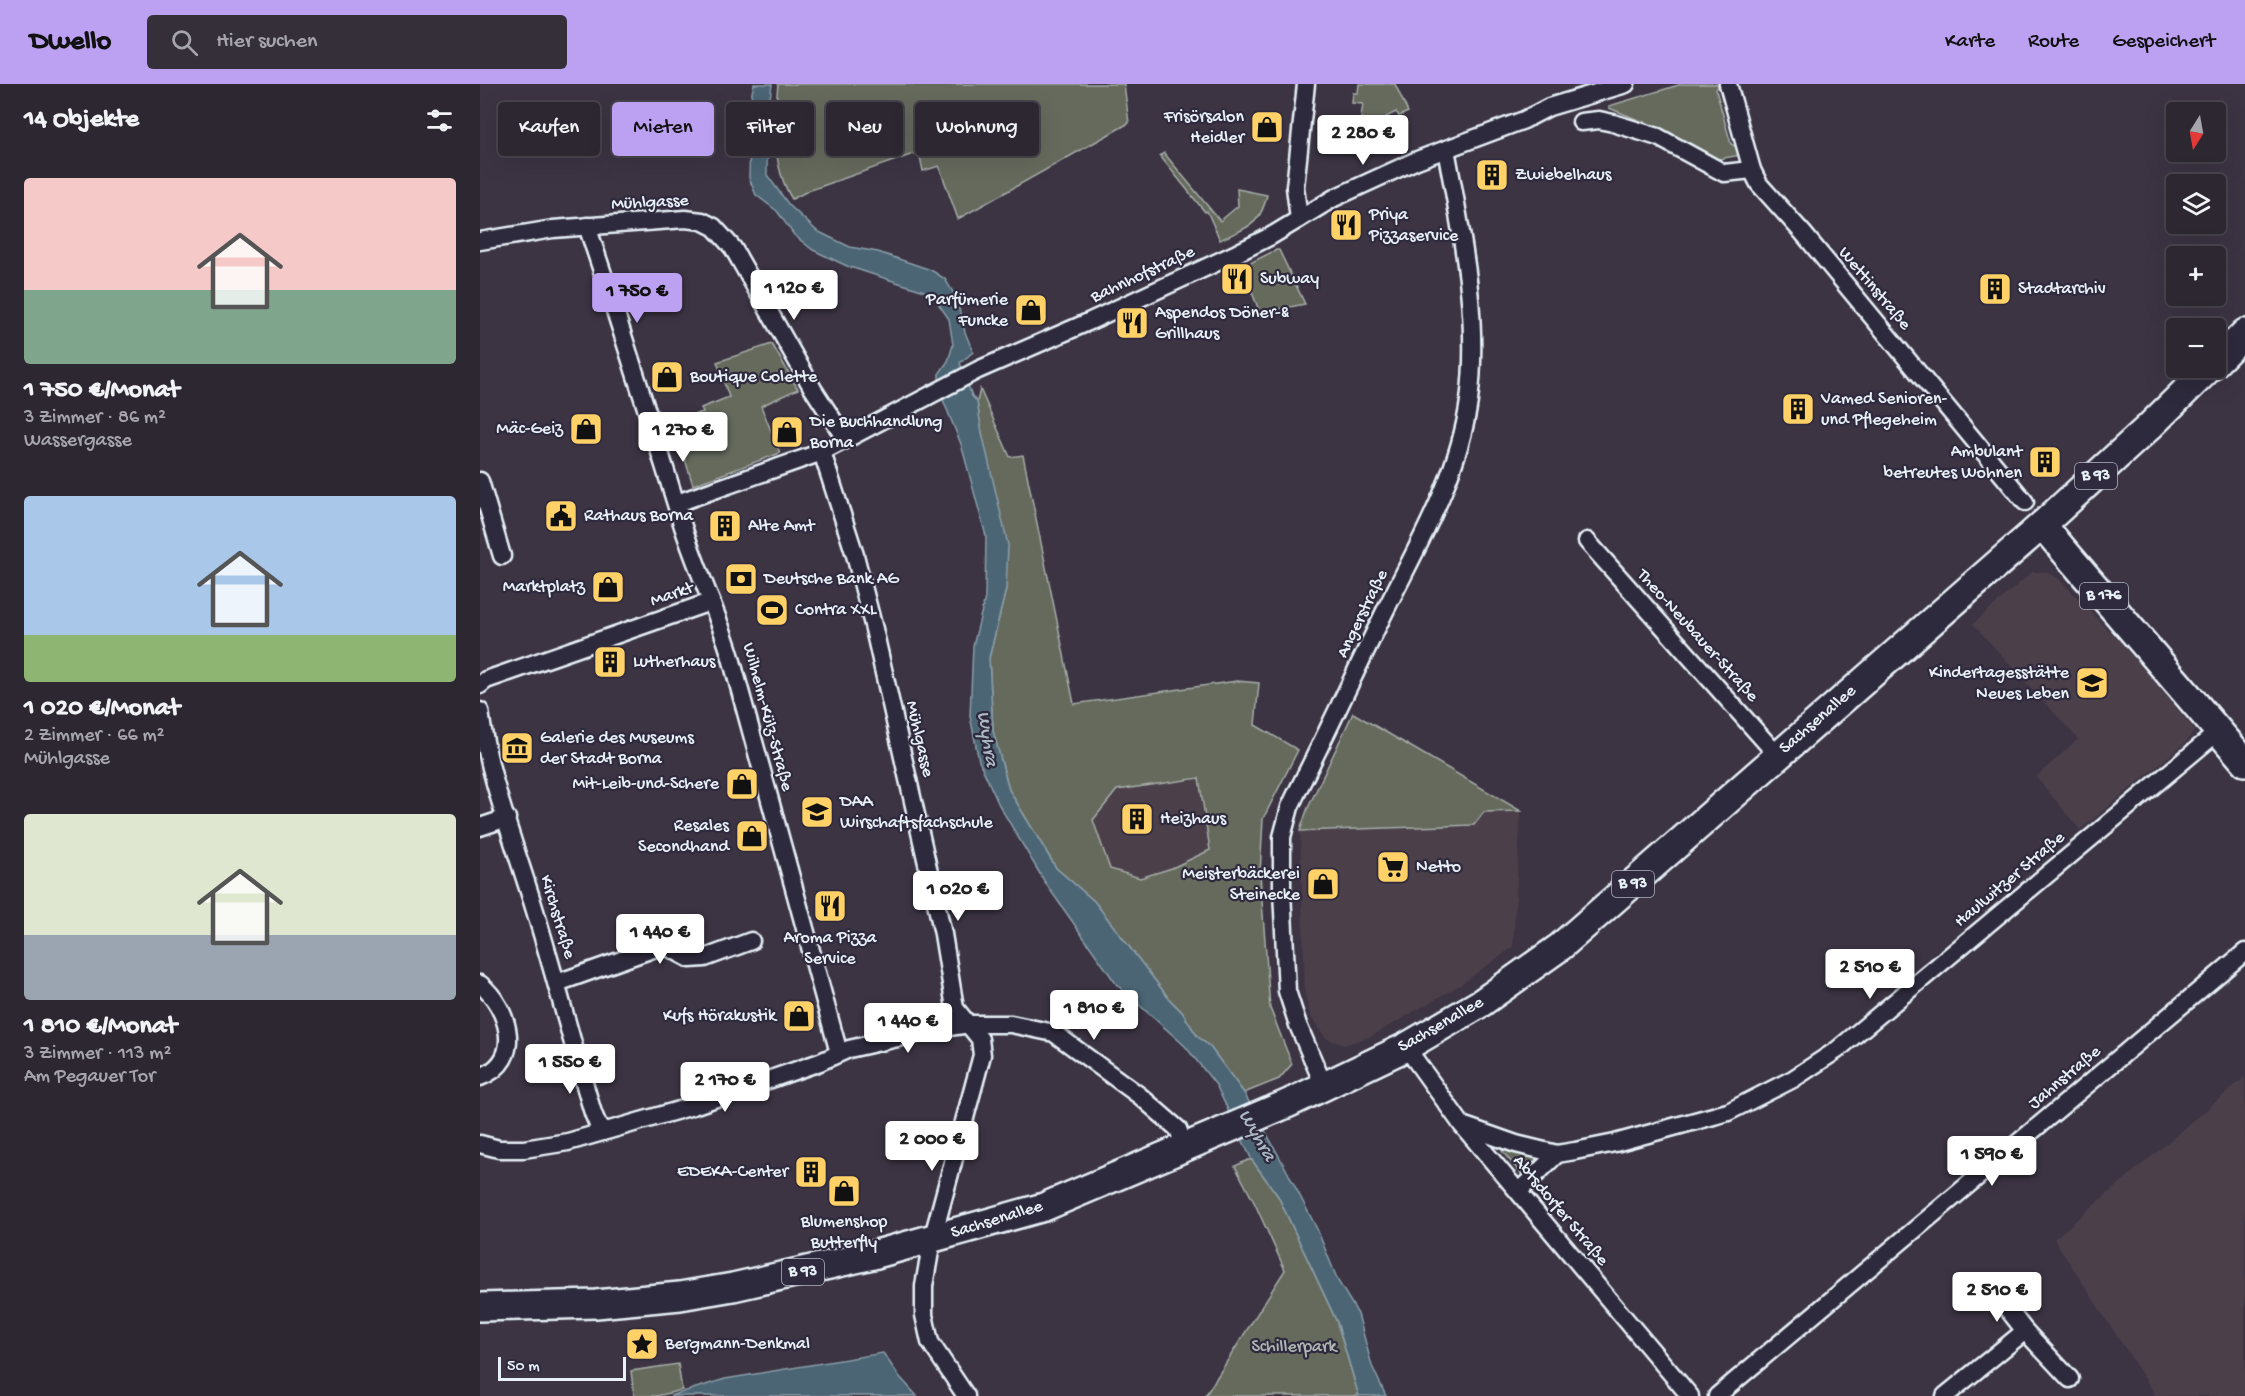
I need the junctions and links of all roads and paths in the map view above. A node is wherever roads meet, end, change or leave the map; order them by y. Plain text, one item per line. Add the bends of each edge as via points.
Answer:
1 (1306, 84) edge
2 (1626, 84) edge
3 (1728, 84) edge
4 (1581, 122) dead end
5 (1446, 149) junction
6 (1752, 170) junction
7 (1299, 219) junction
8 (587, 226) junction
9 (480, 241) edge
10 (2245, 333) edge
11 (2226, 352) edge
12 (2200, 378) edge
13 (846, 440) junction
14 (822, 452) junction
15 (481, 486) edge
16 (2025, 502) dead end
17 (677, 503) junction
18 (2042, 525) junction
19 (1587, 541) dead end
20 (502, 556) dead end
21 (710, 602) junction
22 (480, 685) edge
23 (480, 711) edge
24 (2219, 731) junction
25 (1778, 756) junction
26 (2245, 762) edge
27 (507, 818) junction
28 (480, 828) edge
29 (751, 941) dead end
30 (2245, 952) edge
31 (557, 983) junction
32 (480, 984) edge
33 (970, 1024) junction
34 (1406, 1047) junction
35 (839, 1053) junction
36 (480, 1077) edge
37 (1324, 1086) junction
38 (1462, 1125) junction
39 (605, 1130) junction
40 (480, 1144) edge
41 (1185, 1147) junction
42 (1557, 1154) junction
43 (1519, 1191) junction
44 (932, 1240) junction
45 (1996, 1294) dead end
46 (480, 1307) edge
47 (2025, 1331) junction
48 (2070, 1379) dead end
49 (966, 1396) edge
50 (1690, 1396) edge
51 (1717, 1396) edge
52 (1945, 1396) edge

1 - 7 street via 1295,187
2 - 5 street, Bahnhofstraße via 1549,107
3 - 6 street, Wettinstraße
4 - 6 street via 1599,120 1658,137 1724,173
5 - 7 street, Bahnhofstraße via 1334,198
5 - 37 street, Angerstraße via 1470,291 1471,372 1463,432 1441,497 1290,807 1282,837 1287,991
6 - 16 street, Wettinstraße via 1769,197
7 - 13 street, Bahnhofstraße via 1238,253 978,370
8 - 9 street, Mühlgasse
8 - 13 street, Mühlgasse via 685,219 714,227 733,248 813,390
8 - 17 street, Markt
10 - 11 main road
12 - 18 main road, Sachsenallee / B 93
13 - 14 street, Bahnhofstraße
14 - 17 street, Bahnhofstraße
14 - 33 street, Mühlgasse via 874,629 956,1008
15 - 20 street
17 - 21 street, Markt
18 - 24 main road, B 176
18 - 25 main road, Sachsenallee / B 93
19 - 25 street, Theo-Neubauer-Straße
21 - 22 street, Markt
21 - 35 street, Wilhelm-Külz-Straße via 730,654
23 - 27 street, Kirchstraße
24 - 26 main road, B 176
24 - 42 street, Haulwitzer Straße via 1844,1044 1793,1079 1710,1118
25 - 34 main road, Sachsenallee / B 93 via 1560,947 1481,1003
27 - 28 street
27 - 31 street, Kirchstraße
29 - 31 street via 705,958 690,959 664,945
30 - 51 street, Jahnstraße
31 - 39 street, Kirchstraße via 593,1113
32 - 36 street via 493,995 502,1011 508,1045 497,1069
33 - 35 street
33 - 41 street via 1011,1024 1054,1033 1178,1129
33 - 44 street, Mühlgasse via 980,1039 982,1055
34 - 37 main road, Sachsenallee / B 93
34 - 38 street, Abtsdorfer Straße
35 - 39 street via 693,1106
37 - 41 main road, Sachsenallee / B 93
38 - 42 street, Haulwitzer Straße
38 - 43 street, Abtsdorfer Straße
39 - 40 street via 568,1142 524,1149
41 - 44 main road, Sachsenallee / B 93 via 1044,1207
42 - 43 street
43 - 50 street, Abtsdorfer Straße
44 - 46 main road, Sachsenallee / B 93 via 769,1280 680,1296
44 - 49 street, Mühlgasse via 924,1286 924,1315 930,1342
45 - 47 street
47 - 48 street
47 - 52 street

